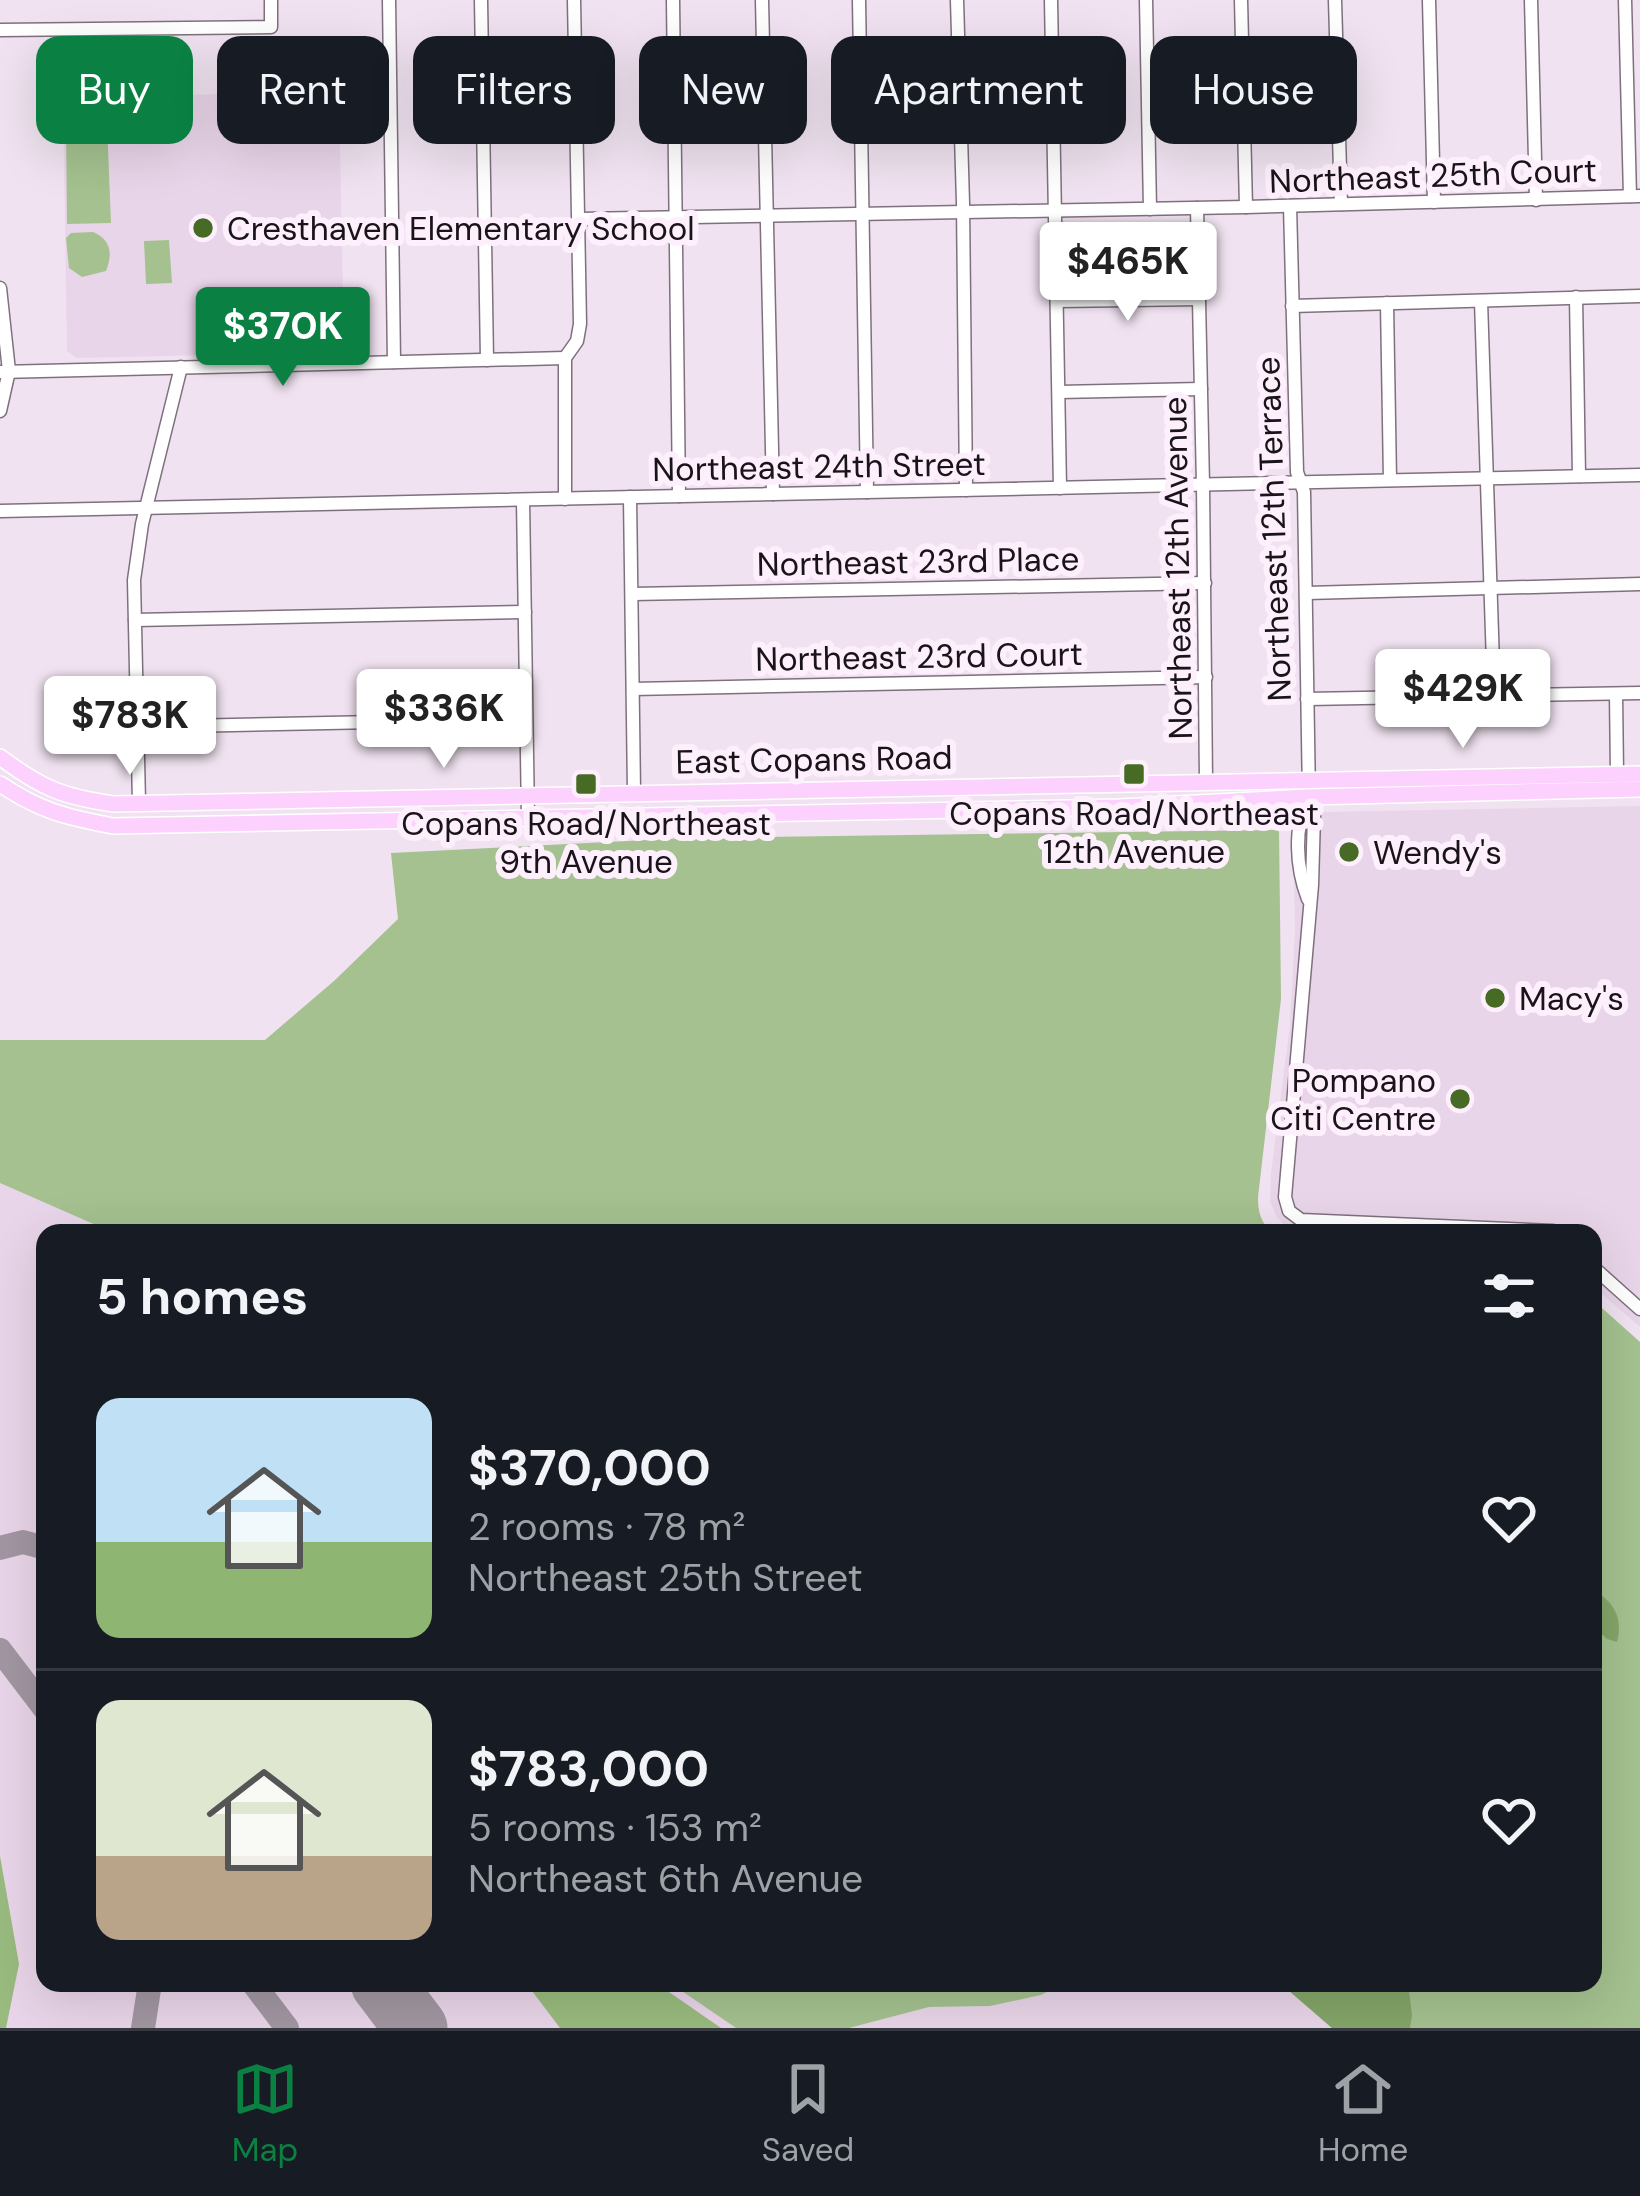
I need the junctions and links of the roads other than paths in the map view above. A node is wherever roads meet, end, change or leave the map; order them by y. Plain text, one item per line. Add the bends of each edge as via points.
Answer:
1 (271, 0) edge
2 (389, 0) edge
3 (481, 0) edge
4 (574, 0) edge
5 (673, 0) edge
6 (762, 0) edge
7 (860, 0) edge
8 (957, 0) edge
9 (1051, 0) edge
10 (1146, 0) edge
11 (1241, 0) edge
12 (1335, 0) edge
13 (1429, 0) edge
14 (1531, 0) edge
15 (1625, 0) edge
16 (0, 30) edge
17 (1635, 196) edge
18 (1536, 200) junction
19 (1434, 202) junction
20 (1341, 204) junction
21 (1290, 206) junction
22 (1246, 207) junction
23 (1196, 208) junction
24 (1150, 209) junction
25 (1055, 211) junction
26 (963, 212) junction
27 (861, 214) junction
28 (767, 216) junction
29 (675, 218) junction
30 (580, 219) junction
31 (0, 288) edge
32 (1640, 296) edge
33 (1576, 297) junction
34 (1199, 299) junction
35 (1057, 301) junction
36 (1480, 301) junction
37 (1387, 303) junction
38 (1292, 306) junction
39 (565, 358) junction
40 (487, 360) junction
41 (394, 362) junction
42 (181, 367) junction
43 (5, 371) edge
44 (1201, 389) junction
45 (1059, 392) junction
46 (0, 411) edge
47 (1640, 475) edge
48 (1579, 476) junction
49 (1486, 478) junction
50 (1390, 480) junction
51 (1302, 482) junction
52 (1203, 484) junction
53 (1060, 488) junction
54 (966, 490) junction
55 (868, 492) junction
56 (773, 494) junction
57 (679, 496) junction
58 (630, 497) junction
59 (565, 499) junction
60 (523, 500) junction
61 (146, 508) junction
62 (0, 512) edge
63 (1205, 583) junction
64 (1640, 584) edge
65 (1491, 588) junction
66 (1307, 593) junction
67 (632, 594) junction
68 (525, 612) junction
69 (134, 620) junction
70 (1206, 677) junction
71 (634, 689) junction
72 (1494, 694) junction
73 (1616, 694) junction
74 (1640, 694) edge
75 (1307, 699) junction
76 (526, 719) junction
77 (137, 728) junction
78 (0, 757) edge
79 (1640, 775) edge
80 (1206, 783) junction
81 (0, 784) edge
82 (1627, 784) edge
83 (1310, 788) junction
84 (634, 792) junction
85 (528, 795) junction
86 (139, 803) junction
87 (529, 818) junction
88 (1393, 1224) edge
89 (1602, 1275) edge
90 (1640, 1309) edge

1 - 16 street via 272,27
2 - 41 street
3 - 40 street
4 - 30 street
5 - 29 street
6 - 28 street
7 - 27 street
8 - 26 street
9 - 25 street
10 - 24 street
11 - 22 street
12 - 20 street
13 - 19 street
14 - 18 street
15 - 17 street
17 - 18 street, Northeast 25th Court
18 - 19 street, Northeast 25th Court
19 - 20 street, Northeast 25th Court
20 - 21 street, Northeast 25th Court
21 - 22 street, Northeast 25th Court
21 - 38 street, Northeast 12th Terrace
22 - 23 street, Northeast 25th Court
23 - 24 street, Northeast 25th Court
23 - 34 street, Northeast 12th Avenue
24 - 25 street, Northeast 25th Court
25 - 26 street, Northeast 25th Court
25 - 35 street
26 - 27 street, Northeast 25th Court
26 - 54 street
27 - 28 street, Northeast 25th Court
27 - 55 street
28 - 29 street, Northeast 25th Court
28 - 56 street
29 - 30 street, Northeast 25th Court
29 - 57 street
30 - 39 street via 580,324
31 - 43 street
32 - 33 street
33 - 36 street
33 - 48 street
34 - 35 street
34 - 44 street, Northeast 12th Avenue
35 - 45 street
36 - 37 street
36 - 49 street
37 - 38 street
37 - 50 street
38 - 51 street, Northeast 12th Terrace
39 - 40 street
39 - 59 street
40 - 41 street
41 - 42 street
42 - 43 street
42 - 61 street
43 - 46 street
44 - 45 street
44 - 52 street, Northeast 12th Avenue
45 - 53 street
47 - 48 street, Northeast 24th Street
48 - 49 street, Northeast 24th Street
49 - 50 street, Northeast 24th Street
49 - 65 street
50 - 51 street, Northeast 24th Street
51 - 52 street, Northeast 24th Street
51 - 66 street, Northeast 12th Terrace
52 - 53 street, Northeast 24th Street
52 - 63 street, Northeast 12th Avenue
53 - 54 street, Northeast 24th Street
54 - 55 street, Northeast 24th Street
55 - 56 street, Northeast 24th Street
56 - 57 street, Northeast 24th Street
57 - 58 street, Northeast 24th Street
58 - 59 street, Northeast 24th Street
58 - 67 street
59 - 60 street, Northeast 24th Street
60 - 61 street, Northeast 24th Street
60 - 68 street
61 - 62 street, Northeast 24th Street
61 - 69 street
63 - 67 street, Northeast 23rd Place
63 - 70 street, Northeast 12th Avenue
64 - 65 street
65 - 66 street
65 - 72 street
66 - 75 street, Northeast 12th Terrace
67 - 71 street
68 - 69 street
68 - 76 street
69 - 77 street
70 - 71 street, Northeast 23rd Court
70 - 80 street, Northeast 12th Avenue
71 - 84 street
72 - 73 street
72 - 75 street
73 - 74 street
73 - 82 street
75 - 83 street, Northeast 12th Terrace
76 - 77 street
76 - 85 street
77 - 86 street
78 - 86 main road, East Copans Road via 74,799
79 - 82 main road, East Copans Road
80 - 83 main road, East Copans Road
80 - 84 main road, East Copans Road
81 - 87 main road, East Copans Road via 38,808 113,826
82 - 83 main road, East Copans Road
82 - 83 main road, East Copans Road
83 - 87 main road, East Copans Road via 1119,808
83 - 88 street, Northeast 12th Terrace via 1299,814 1299,871 1309,900 1285,1197 1301,1220
84 - 85 main road, East Copans Road
85 - 86 main road, East Copans Road
85 - 87 street
89 - 90 street

